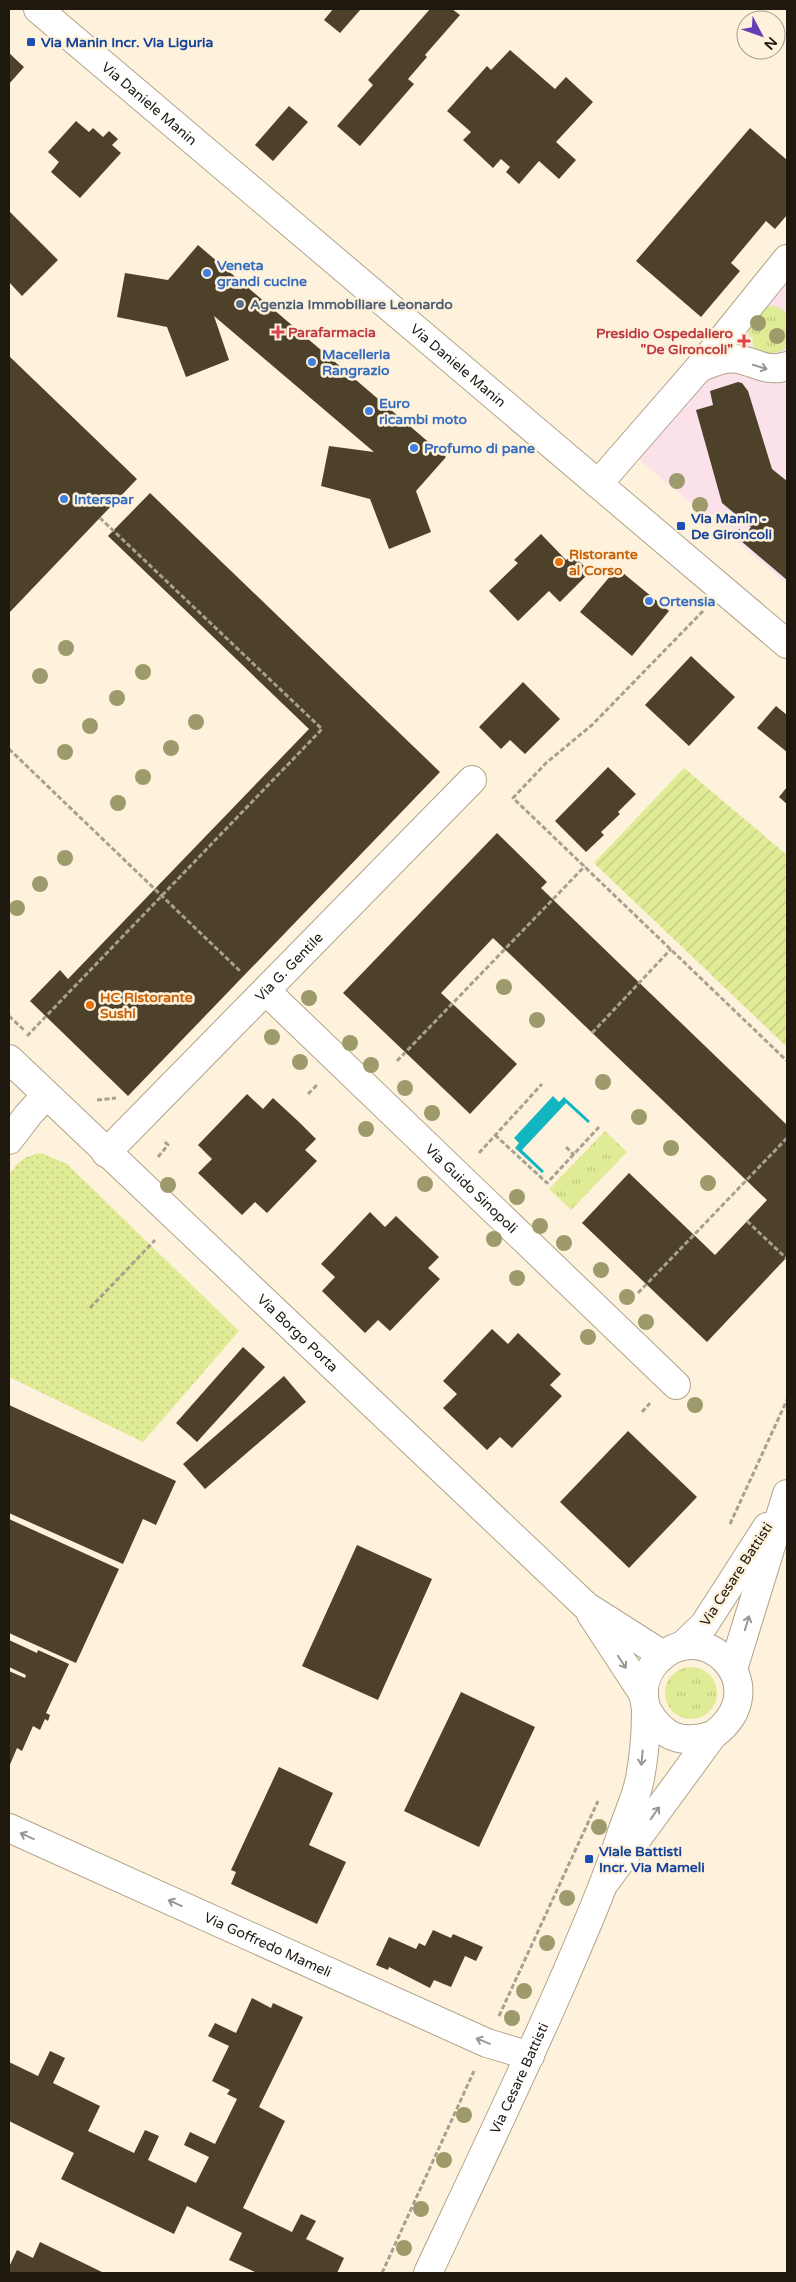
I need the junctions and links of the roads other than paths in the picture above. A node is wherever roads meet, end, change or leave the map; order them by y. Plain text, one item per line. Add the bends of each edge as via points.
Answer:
1 (38, 9) edge
2 (787, 259) edge
3 (759, 292) junction
4 (787, 293) edge
5 (787, 366) edge
6 (699, 368) junction
7 (598, 484) junction
8 (787, 644) edge
9 (472, 780) dead end
10 (256, 984) junction
11 (9, 1059) edge
12 (46, 1095) junction
13 (9, 1140) edge
14 (106, 1153) junction
15 (676, 1385) dead end
16 (786, 1496) edge
17 (586, 1606) junction
18 (672, 1650) junction
19 (733, 1670) junction
20 (645, 1702) junction
21 (713, 1735) junction
22 (9, 1828) edge
23 (606, 1881) junction
24 (530, 2056) junction
25 (428, 2273) edge

1 - 7 street, Via Daniele Manin
2 - 3 street
3 - 4 street
3 - 6 street
6 -> 5 street via 722,360 738,359 766,369
6 - 7 street
7 - 8 street, Via Daniele Manin
9 - 10 street, Via G. Gentile
10 - 14 street, Via G. Gentile
10 - 15 street, Via Guido Sinopoli
11 - 12 street, Via Borgo Porta
12 - 13 street
12 - 14 street, Via Borgo Porta
14 - 17 street, Via Borgo Porta
16 - 18 street, Via Cesare Battisti via 704,1625
19 -> 16 street, Via Cesare Battisti
17 - 18 street, Via Borgo Porta
17 -> 20 street, Via Borgo Porta
18 - 19 street, Via Cesare Battisti via 697,1646 711,1650 724,1658
18 - 20 street, Via Cesare Battisti via 652,1666 645,1680
19 - 21 street, Via Cesare Battisti via 738,1684 734,1714
20 - 21 street via 654,1723 667,1734 682,1740 698,1740
20 -> 23 street, Via Cesare Battisti via 640,1779
23 -> 21 street, Via Cesare Battisti
24 -> 22 street, Via Goffredo Mameli via 487,2043
23 - 24 street, Via Cesare Battisti
24 - 25 street, Via Cesare Battisti

